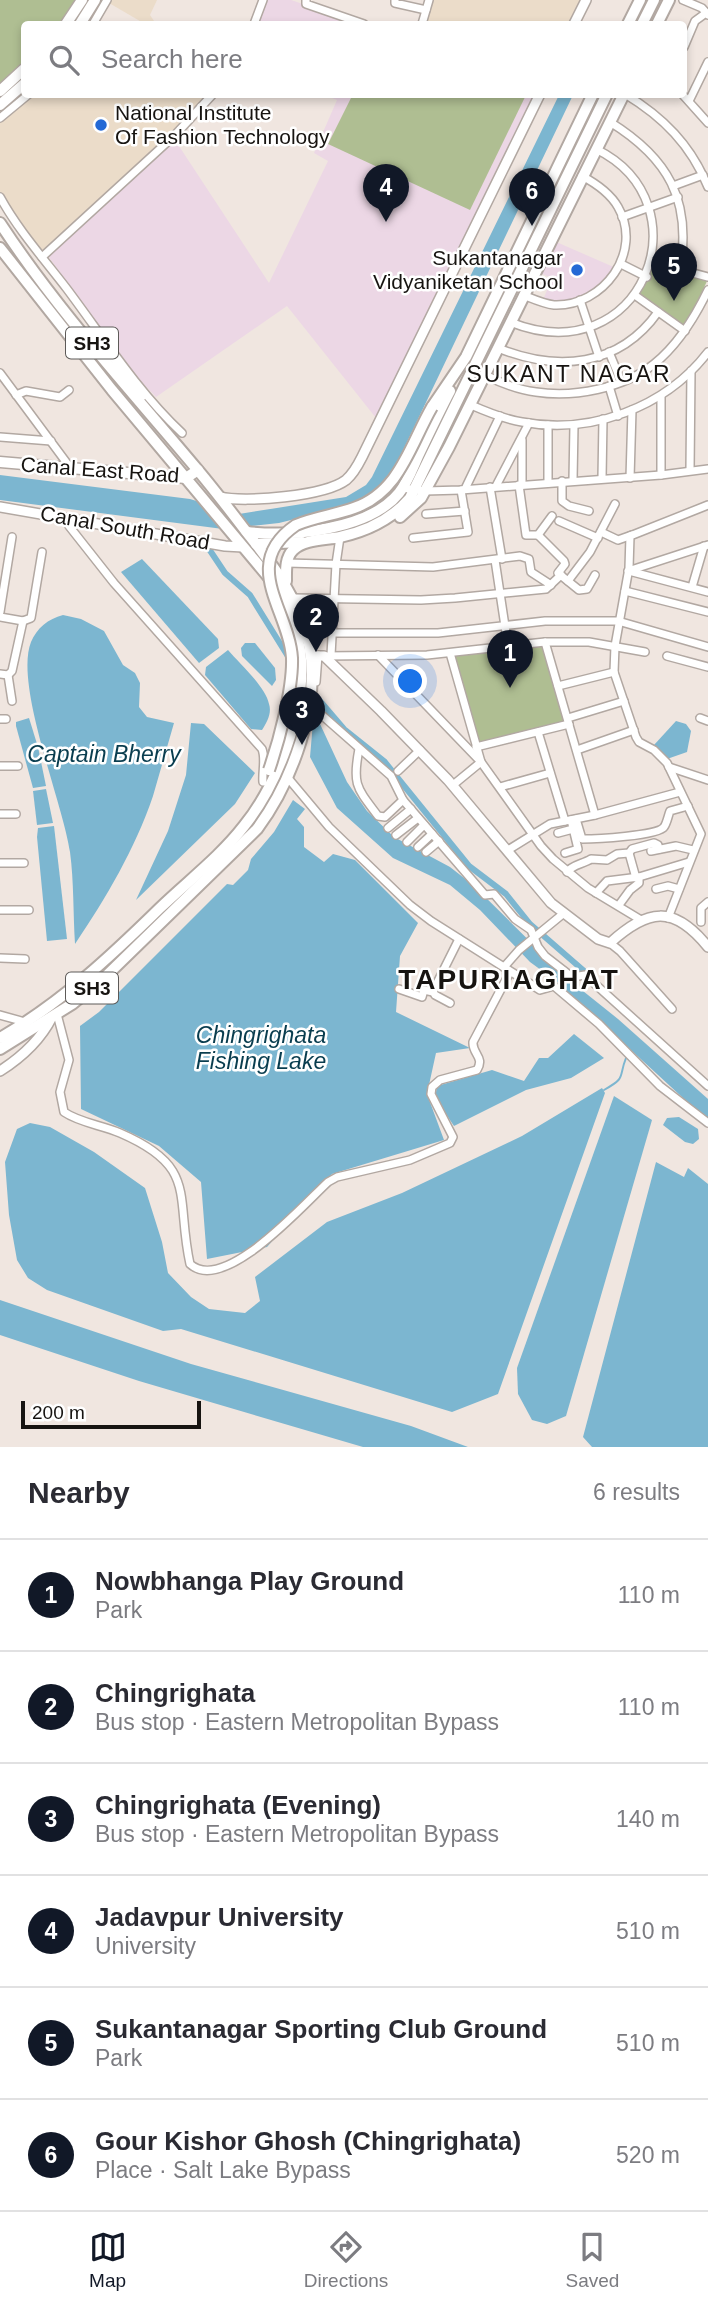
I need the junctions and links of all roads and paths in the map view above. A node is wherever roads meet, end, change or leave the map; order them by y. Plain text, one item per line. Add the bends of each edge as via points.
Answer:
1 (82, 0) edge
2 (95, 0) edge
3 (107, 0) edge
4 (263, 0) edge
5 (306, 0) edge
6 (395, 0) edge
7 (429, 0) edge
8 (586, 0) edge
9 (640, 0) edge
10 (654, 0) edge
11 (669, 0) edge
12 (683, 0) edge
13 (426, 10) junction
14 (707, 14) edge
15 (67, 21) edge
16 (82, 21) edge
17 (95, 21) edge
18 (255, 21) edge
19 (355, 21) edge
20 (423, 21) edge
21 (576, 21) edge
22 (630, 21) edge
23 (644, 21) edge
24 (658, 21) edge
25 (687, 40) edge
26 (708, 62) edge
27 (21, 72) edge
28 (21, 88) edge
29 (0, 91) edge
30 (23, 98) edge
31 (209, 98) edge
32 (538, 98) edge
33 (591, 98) edge
34 (605, 98) edge
35 (622, 98) edge
36 (630, 98) edge
37 (685, 98) edge
38 (688, 101) junction
39 (1, 112) edge
40 (610, 122) junction
41 (708, 123) edge
42 (596, 149) junction
43 (703, 175) junction
44 (582, 176) junction
45 (673, 186) junction
46 (708, 186) edge
47 (0, 197) edge
48 (678, 197) junction
49 (650, 206) junction
50 (557, 212) junction
51 (622, 217) junction
52 (0, 223) edge
53 (0, 248) edge
54 (42, 257) junction
55 (652, 262) junction
56 (621, 264) junction
57 (680, 269) junction
58 (647, 277) junction
59 (708, 277) edge
60 (708, 290) edge
61 (523, 295) junction
62 (636, 296) junction
63 (580, 300) junction
64 (700, 307) junction
65 (708, 310) edge
66 (658, 312) junction
67 (510, 322) junction
68 (590, 329) junction
69 (685, 331) junction
70 (109, 345) junction
71 (498, 348) junction
72 (609, 352) junction
73 (708, 352) edge
74 (466, 357) junction
75 (599, 357) junction
76 (691, 372) junction
77 (0, 373) edge
78 (485, 375) junction
79 (468, 381) junction
80 (621, 381) junction
81 (480, 386) junction
82 (609, 386) junction
83 (69, 390) dead end
84 (16, 395) junction
85 (661, 396) junction
86 (471, 405) junction
87 (145, 407) junction
88 (632, 410) junction
89 (500, 416) junction
90 (618, 416) junction
91 (603, 419) junction
92 (529, 423) junction
93 (548, 425) junction
94 (574, 425) junction
95 (182, 433) dead end
96 (0, 437) edge
97 (522, 437) junction
98 (51, 441) junction
99 (0, 462) edge
100 (708, 469) edge
101 (72, 470) junction
102 (198, 470) junction
103 (690, 470) junction
104 (661, 475) junction
105 (186, 478) junction
106 (602, 478) junction
107 (630, 478) junction
108 (573, 480) junction
109 (562, 481) junction
110 (548, 483) junction
111 (520, 485) junction
112 (493, 487) junction
113 (402, 488) junction
114 (463, 489) junction
115 (420, 491) junction
116 (223, 500) junction
117 (615, 504) dead end
118 (708, 505) edge
119 (0, 506) edge
120 (465, 511) junction
121 (589, 511) dead end
122 (426, 514) dead end
123 (67, 517) junction
124 (245, 529) junction
125 (632, 534) junction
126 (538, 535) junction
127 (599, 535) junction
128 (12, 537) dead end
129 (340, 537) junction
130 (237, 538) junction
131 (413, 538) dead end
132 (319, 540) junction
133 (258, 544) junction
134 (706, 545) edge
135 (42, 552) dead end
136 (498, 559) junction
137 (287, 563) junction
138 (335, 564) junction
139 (628, 571) junction
140 (595, 575) dead end
141 (564, 578) junction
142 (286, 584) junction
143 (551, 585) junction
144 (692, 587) junction
145 (625, 591) junction
146 (500, 592) junction
147 (708, 593) edge
148 (295, 598) junction
149 (333, 598) junction
150 (708, 612) edge
151 (0, 615) edge
152 (23, 621) junction
153 (618, 621) junction
154 (505, 626) junction
155 (331, 633) junction
156 (545, 642) junction
157 (508, 646) junction
158 (615, 646) junction
159 (708, 647) edge
160 (645, 652) dead end
161 (450, 653) junction
162 (378, 655) junction
163 (321, 656) junction
164 (667, 656) dead end
165 (708, 667) edge
166 (614, 672) junction
167 (4, 675) edge
168 (314, 675) junction
169 (558, 686) junction
170 (12, 701) dead end
171 (624, 701) junction
172 (569, 721) junction
173 (634, 730) junction
174 (538, 732) junction
175 (476, 747) junction
176 (359, 749) junction
177 (419, 750) junction
178 (577, 750) junction
179 (481, 762) junction
180 (0, 766) edge
181 (18, 766) dead end
182 (669, 767) junction
183 (273, 771) junction
184 (398, 771) dead end
185 (550, 773) junction
186 (289, 776) junction
187 (708, 780) edge
188 (263, 782) junction
189 (453, 785) junction
190 (500, 787) junction
191 (680, 792) junction
192 (403, 800) junction
193 (688, 806) junction
194 (411, 809) junction
195 (0, 814) edge
196 (16, 814) dead end
197 (595, 815) junction
198 (418, 818) junction
199 (571, 820) junction
200 (425, 825) junction
201 (708, 827) edge
202 (388, 828) dead end
203 (573, 830) junction
204 (533, 833) junction
205 (558, 833) dead end
206 (432, 834) junction
207 (396, 835) dead end
208 (704, 835) edge
209 (235, 836) junction
210 (439, 841) junction
211 (407, 842) dead end
212 (418, 847) dead end
213 (508, 850) junction
214 (694, 850) junction
215 (426, 852) dead end
216 (565, 853) dead end
217 (629, 853) junction
218 (689, 862) junction
219 (0, 863) edge
220 (24, 863) dead end
221 (567, 872) junction
222 (637, 878) junction
223 (656, 889) dead end
224 (679, 889) junction
225 (596, 893) junction
226 (708, 902) edge
227 (619, 905) junction
228 (0, 909) edge
229 (29, 910) dead end
230 (564, 913) junction
231 (668, 918) junction
232 (641, 920) junction
233 (705, 922) edge
234 (692, 929) junction
235 (536, 937) junction
236 (458, 939) junction
237 (610, 943) junction
238 (708, 947) edge
239 (0, 958) edge
240 (25, 959) dead end
241 (508, 970) junction
242 (399, 989) dead end
243 (433, 992) junction
244 (450, 1003) dead end
245 (672, 1009) dead end
246 (0, 1015) edge
247 (54, 1016) junction
248 (25, 1022) junction
249 (0, 1038) edge
250 (0, 1049) edge
251 (0, 1071) edge
252 (708, 1086) edge
253 (708, 1123) edge

1 - 15 main road
2 - 16 main road
3 - 17 street
4 - 18 street
5 - 19 street via 306,4
6 - 13 street
7 - 13 street
8 - 21 street
9 - 22 main road
10 - 23 main road
11 - 24 main road
12 - 14 street
13 - 20 street
14 - 25 street via 695,21
26 - 38 street
27 - 29 main road
28 - 39 main road
30 - 39 street
31 - 54 street
32 - 116 street via 351,475 334,486 293,495
33 - 74 main road
34 - 50 main road
35 - 40 main road
36 - 43 street via 665,122 683,141
37 - 38 street
38 - 41 street
40 - 42 main road
40 - 45 street via 644,145
42 - 44 main road
42 - 49 street via 622,164
43 - 45 street
43 - 46 street
44 - 50 main road
44 - 51 street via 607,192
45 - 48 street
47 - 54 street
48 - 49 street
48 - 57 street via 683,222
49 - 51 street
49 - 55 street
50 - 61 main road
50 - 79 main road
51 - 56 street via 626,240
52 - 87 main road, SH3
53 - 105 main road, SH3
54 - 70 street
55 - 57 street
55 - 58 street
56 - 58 street
56 - 63 street via 601,289
57 - 59 street
58 - 62 street
60 - 64 street
61 - 63 street via 552,305
61 - 67 main road
62 - 66 street
62 - 68 street
63 - 68 street
64 - 65 street
64 - 69 street
66 - 69 street
66 - 72 street via 642,333
67 - 68 street via 545,331
67 - 71 main road
68 - 75 street
69 - 80 street via 654,365
70 - 87 street
70 - 95 street
71 - 75 street via 544,362
71 - 78 main road
72 - 75 street
72 - 80 street
73 - 76 street
74 - 113 main road
74 - 183 main road, bridge via 432,407 401,469 381,494 354,508 296,525 275,547 270,582 289,644 292,671
76 - 85 street
76 - 103 street
77 - 84 street
78 - 81 main road
78 - 82 street via 537,393
79 - 81 street
79 - 115 main road
80 - 82 street
81 - 86 main road
82 - 90 street
83 - 84 street via 60,397 26,391
84 - 98 street
85 - 88 street
85 - 104 street
86 - 89 street
86 - 115 main road
87 - 102 main road, SH3
88 - 90 street
88 - 107 street
89 - 92 street
89 - 114 street
90 - 91 street
91 - 94 street
91 - 106 street
92 - 93 street
92 - 97 street
93 - 94 street
93 - 110 street
94 - 108 street
96 - 98 street
97 - 111 street
97 - 112 street
98 - 101 street
99 - 101 main road, Canal East Road
100 - 103 street
101 - 105 main road, Canal East Road
102 - 105 main road, Canal East Road
102 - 116 main road, SH3
103 - 104 street
104 - 107 street
105 - 130 main road, SH3
106 - 107 street
106 - 108 street
108 - 109 street
109 - 110 street
109 - 121 street via 562,501
110 - 111 street
111 - 112 street
111 - 126 street via 526,535
112 - 114 street
112 - 136 street
113 - 115 street
113 - 124 main road via 379,510 343,524 285,533
114 - 115 street
114 - 120 street
115 - 129 main road via 377,524
116 - 124 main road, SH3
117 - 127 street
118 - 125 street
119 - 123 street, Canal South Road
120 - 122 street
120 - 131 street via 468,532
123 - 130 street, Canal South Road via 225,546
123 - 188 street via 69,526 114,583 262,750
124 - 130 main road, Canal South Road
124 - 133 main road, SH3
125 - 127 street via 618,540
125 - 139 street
126 - 127 street via 556,518
126 - 141 street via 565,561 558,573
127 - 141 street via 590,552
128 - 151 street
129 - 132 main road
129 - 138 street
130 - 133 main road
130 - 183 main road, SH3 via 271,580 288,612 300,652 299,692 288,741
132 - 133 main road
132 - 137 main road via 296,548
133 - 142 main road, SH3
134 - 139 street
134 - 144 street
135 - 152 street via 33,612
136 - 138 street via 433,567
136 - 143 street via 525,557 531,572
136 - 146 street
137 - 138 street
137 - 142 main road
138 - 149 street
139 - 144 street
139 - 145 street
140 - 141 street via 583,591
141 - 143 street
142 - 148 main road, SH3
143 - 146 street
144 - 147 street
145 - 150 street
145 - 153 street
146 - 149 street via 421,600
146 - 154 street
148 - 149 street
148 - 163 main road, SH3 via 306,632
149 - 155 street
151 - 152 street
152 - 167 street via 12,671
153 - 154 street
153 - 158 street
153 - 159 street
154 - 155 street via 438,633
154 - 157 street
155 - 163 street
156 - 157 street
156 - 158 street
156 - 169 street
157 - 161 street
158 - 160 street
158 - 166 street
161 - 162 street
161 - 175 street
162 - 163 street
162 - 179 street
163 - 168 main road, SH3
163 - 177 street
164 - 165 street
166 - 169 street
166 - 171 street
167 - 170 street
168 - 176 street via 316,710
168 - 186 main road, SH3
169 - 172 street
171 - 172 street
171 - 173 street
172 - 174 street
172 - 178 street
173 - 178 street
173 - 182 street via 639,742
174 - 175 street
174 - 185 street
175 - 179 street
176 - 192 street via 391,776
176 - 192 street via 357,787 378,816 385,817
177 - 184 street
177 - 189 street
178 - 197 street
179 - 189 street
179 - 190 street
180 - 181 street
182 - 187 street
182 - 191 street
183 - 188 main road
183 - 209 main road, SH3 via 256,809
185 - 190 street
185 - 199 street
186 - 236 street via 328,827 398,895
186 - 247 main road, SH3 via 244,844 103,979
188 - 209 main road
189 - 213 street
190 - 204 street
191 - 193 street
191 - 197 street
192 - 194 street
193 - 199 street via 670,811 660,830 637,836 582,839
193 - 208 street
194 - 198 street
194 - 202 street
195 - 196 street
197 - 199 street
198 - 200 street
198 - 207 street
199 - 203 street
199 - 204 street
200 - 206 street
200 - 211 street
201 - 208 street
203 - 205 street
203 - 216 street via 578,849
204 - 213 street
204 - 221 street
206 - 210 street
206 - 212 street
208 - 214 street
209 - 248 main road, SH3 via 97,968
210 - 215 street
210 - 235 street via 485,895 495,895
213 - 230 street
214 - 217 street via 681,846 655,850 658,845 654,843
214 - 218 street
217 - 221 street via 591,859
217 - 222 street
218 - 222 street
218 - 224 street
219 - 220 street
221 - 225 street
222 - 225 street via 607,881
222 - 227 street via 639,883
223 - 224 street
224 - 231 street
225 - 227 street
226 - 233 street via 701,908
227 - 232 street
228 - 229 street
230 - 235 street
230 - 237 street
231 - 232 street
231 - 234 street
232 - 237 street
233 - 234 street
234 - 238 street
235 - 241 street via 519,950
235 - 252 street via 545,956 572,977 585,975
236 - 241 street
236 - 243 street
237 - 245 street
239 - 240 street
241 - 247 street via 474,1038 480,1059 477,1070 440,1080 432,1087 431,1094 453,1137 450,1143 410,1160 337,1177 262,1244 221,1270 208,1272 190,1264 182,1194 166,1162 146,1145 64,1112 60,1092 69,1060
241 - 253 street via 540,990 552,985 562,992 668,1093
242 - 243 street via 422,997 425,990
243 - 244 street
246 - 248 street
247 - 250 main road, SH3
247 - 251 street via 30,1048
248 - 249 main road, SH3

